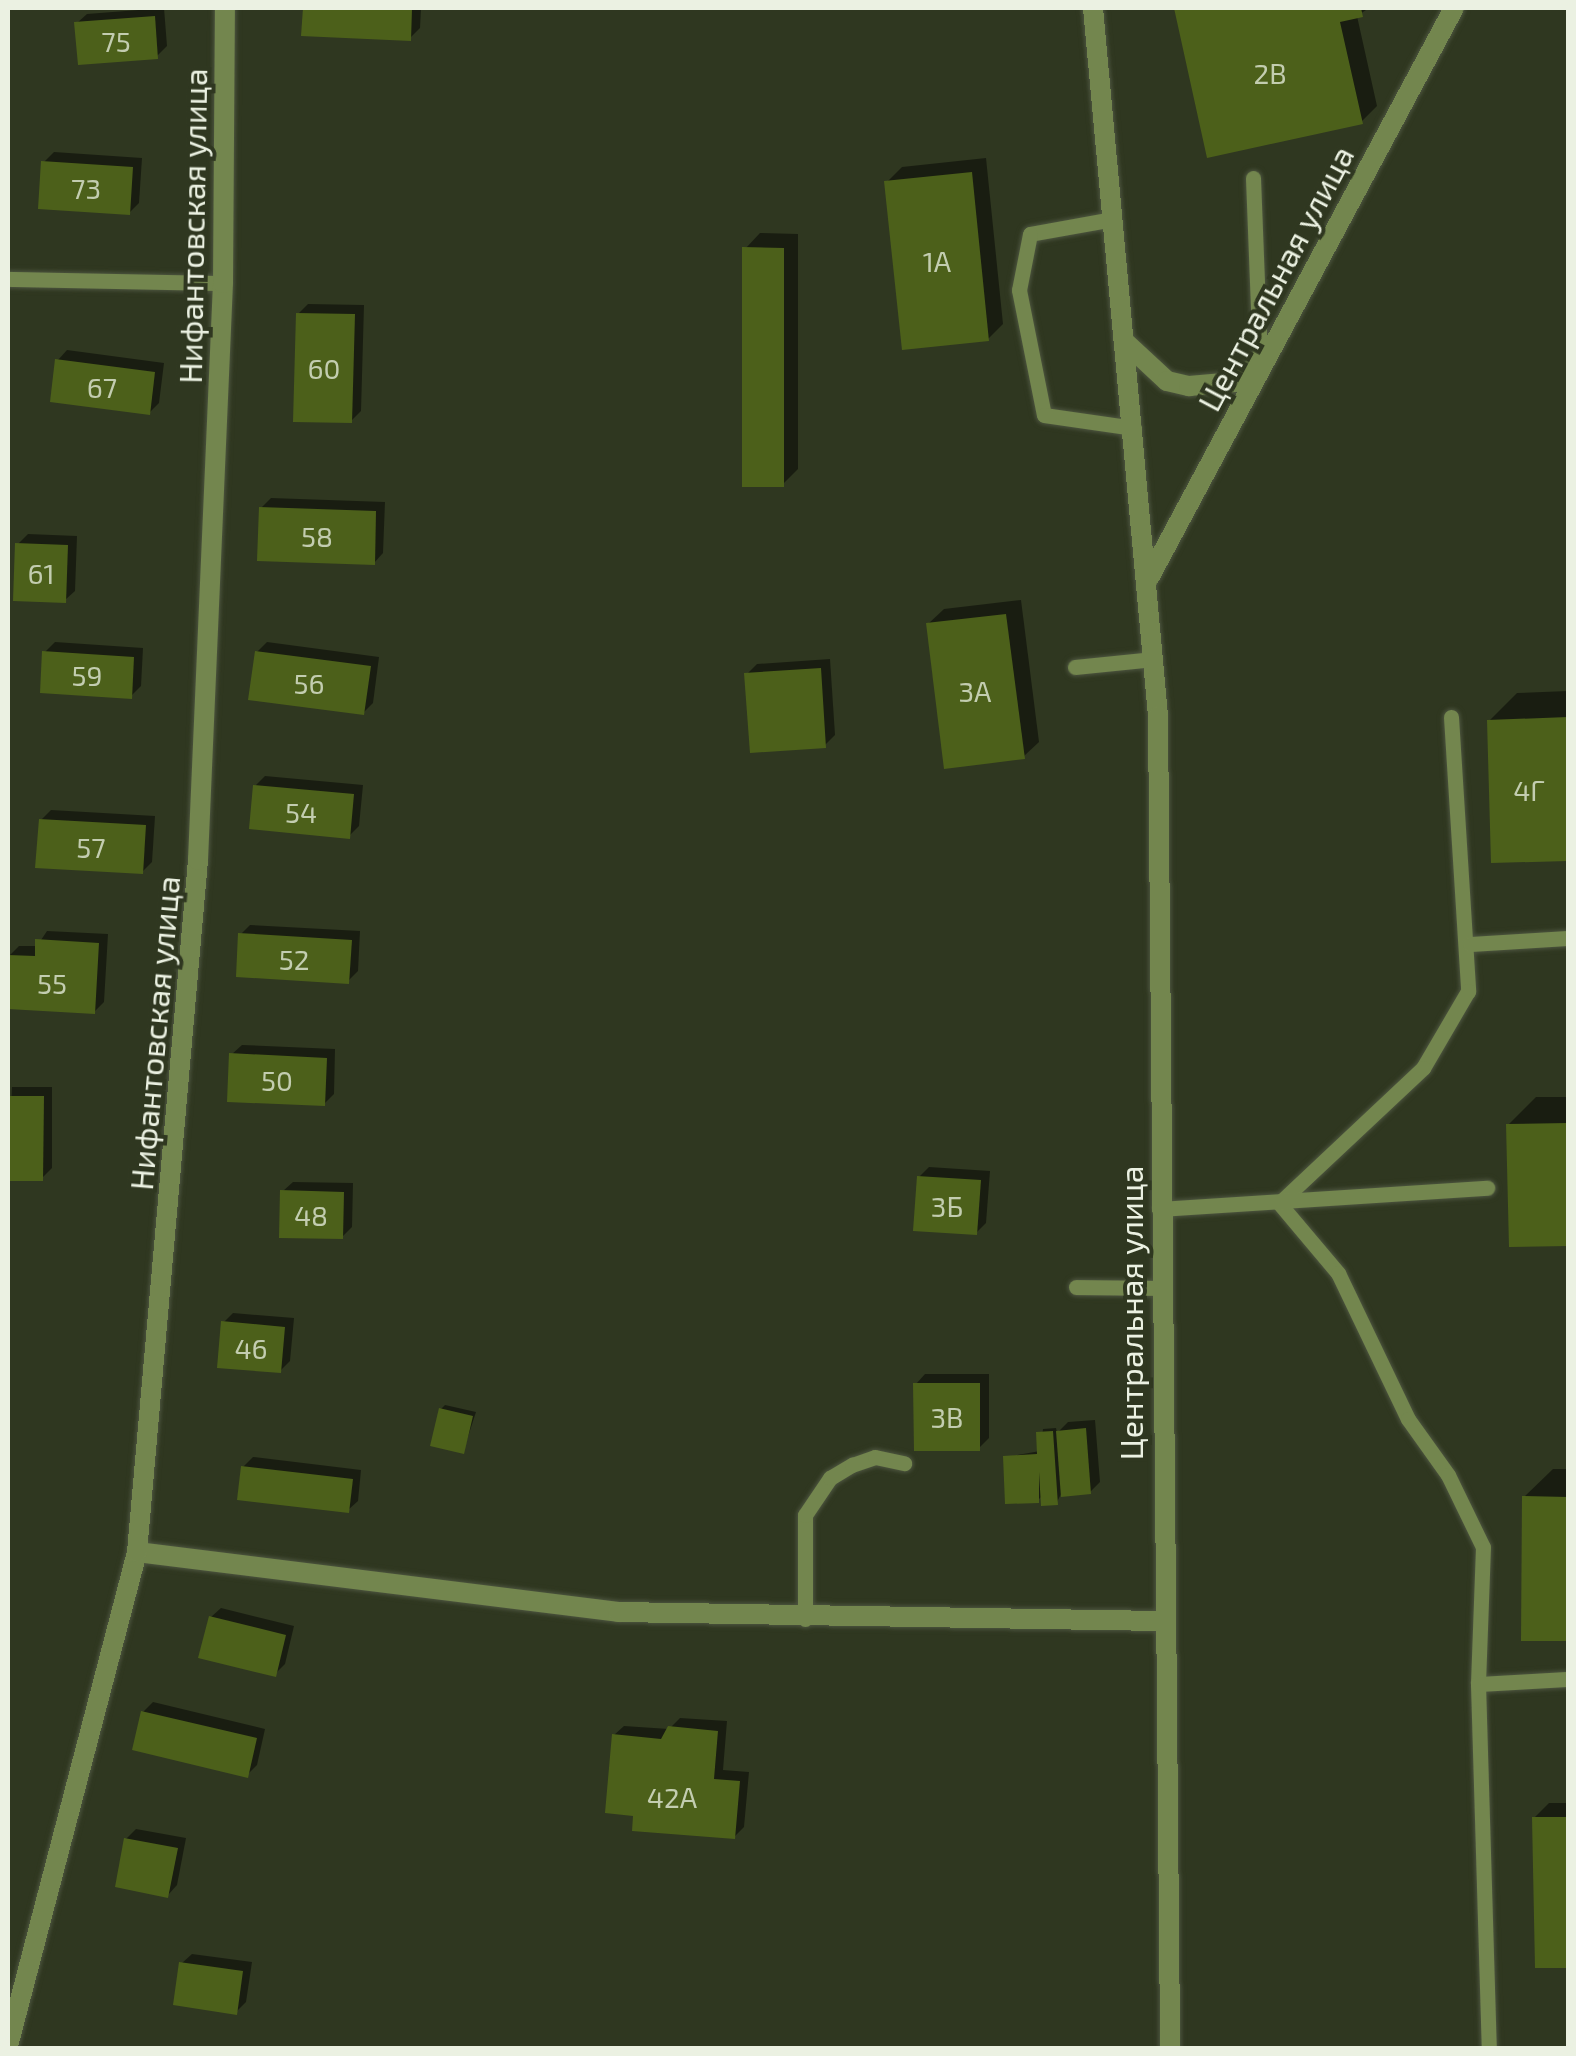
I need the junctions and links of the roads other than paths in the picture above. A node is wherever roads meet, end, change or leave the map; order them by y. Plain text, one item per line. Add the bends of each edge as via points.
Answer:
1 (225, 8) edge
2 (1093, 8) edge
3 (1454, 8) edge
4 (1254, 178) dead end
5 (1114, 219) junction
6 (8, 279) edge
7 (223, 284) junction
8 (1126, 344) junction
9 (1263, 360) junction
10 (1134, 428) junction
11 (1149, 578) junction
12 (1154, 659) junction
13 (1075, 667) dead end
14 (1451, 717) dead end
15 (1568, 938) edge
16 (1470, 944) junction
17 (1487, 1188) dead end
18 (1279, 1203) junction
19 (1159, 1209) junction
20 (1076, 1287) dead end
21 (1160, 1288) junction
22 (904, 1463) dead end
23 (137, 1552) junction
24 (804, 1619) junction
25 (1162, 1621) junction
26 (1568, 1679) edge
27 (1478, 1684) junction
28 (8, 2046) edge
29 (1170, 2048) edge
30 (1488, 2048) edge

1 - 7 street, Нифантовская улица
2 - 5 street, Центральная улица
3 - 9 street, Центральная улица
4 - 9 lane
5 - 8 street, Центральная улица
5 - 10 lane via 1030,234 1019,290 1044,415
6 - 7 lane
7 - 23 street, Нифантовская улица via 198,860
8 - 9 street via 1167,381 1189,386 1234,382
8 - 10 street, Центральная улица
9 - 11 street, Центральная улица
10 - 11 street, Центральная улица
11 - 12 street, Центральная улица
12 - 13 lane
12 - 19 street, Центральная улица
14 - 16 lane
15 - 16 lane
16 - 18 lane via 1468,991 1423,1068
17 - 18 lane
18 - 19 lane
18 - 27 lane via 1338,1273 1408,1418 1448,1475 1482,1546
19 - 21 street, Центральная улица
20 - 21 lane
21 - 25 street, Центральная улица
22 - 24 lane via 875,1456 852,1465 830,1478 805,1515
23 - 24 street via 513,1602
23 - 28 street, Нифантовская улица
24 - 25 street
25 - 29 street, Центральная улица
26 - 27 lane
27 - 30 lane

